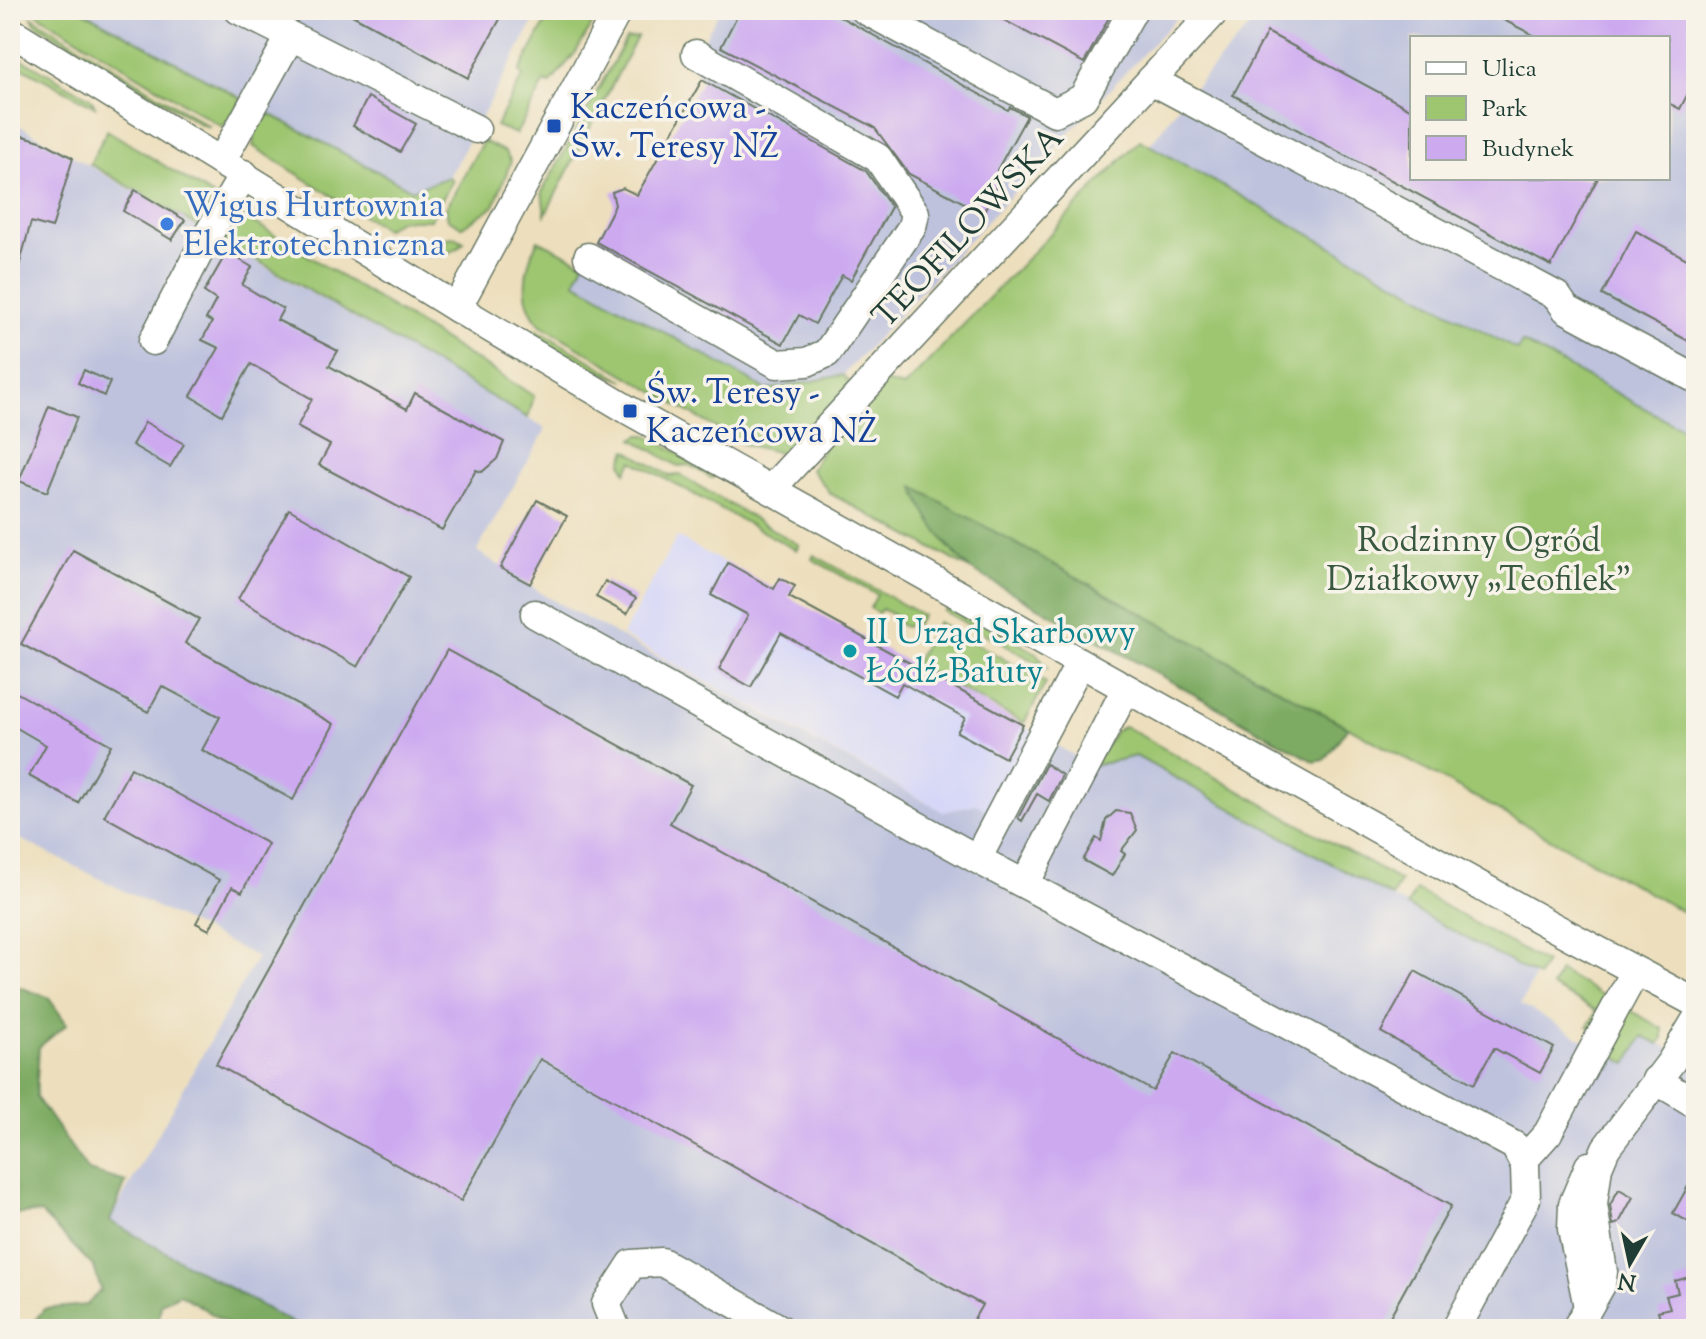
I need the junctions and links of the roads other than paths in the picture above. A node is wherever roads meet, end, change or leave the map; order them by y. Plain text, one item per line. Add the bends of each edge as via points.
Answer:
1 (239, 10) edge
2 (618, 10) edge
3 (865, 10) edge
4 (1133, 10) edge
5 (1216, 10) edge
6 (10, 31) edge
7 (290, 37) junction
8 (696, 54) dead end
9 (1151, 80) junction
10 (476, 129) dead end
11 (233, 167) junction
12 (588, 257) dead end
13 (457, 308) junction
14 (153, 341) dead end
15 (1696, 379) edge
16 (771, 489) junction
17 (535, 614) dead end
18 (1080, 663) junction
19 (1126, 689) junction
20 (977, 859) junction
21 (1025, 884) junction
22 (1635, 972) junction
23 (1696, 1005) edge
24 (1652, 1085) junction
25 (1696, 1104) edge
26 (1523, 1161) junction
27 (1582, 1318) edge
28 (616, 1329) edge
29 (780, 1329) edge
30 (1456, 1329) edge

1 - 7 street
2 - 13 street
3 - 4 street via 1055,112 1083,98
5 - 9 street, TEOFILOWSKA
6 - 11 street
7 - 10 street
7 - 11 street
8 - 12 street via 878,158 915,213 912,227 827,353 807,362 777,364
9 - 15 street via 1557,296 1566,309
9 - 16 street, TEOFILOWSKA
11 - 13 street
11 - 14 street via 209,233
13 - 16 street
16 - 18 street
17 - 20 street
18 - 19 street
18 - 20 street
19 - 21 street
19 - 22 street
20 - 21 street
21 - 26 street via 1505,1138
22 - 23 street
22 - 26 street via 1548,1133
23 - 24 street
24 - 25 street
24 - 27 street via 1598,1167 1593,1204 1603,1272
26 - 30 street via 1527,1186 1520,1214
28 - 29 street via 606,1304 632,1264 662,1262

